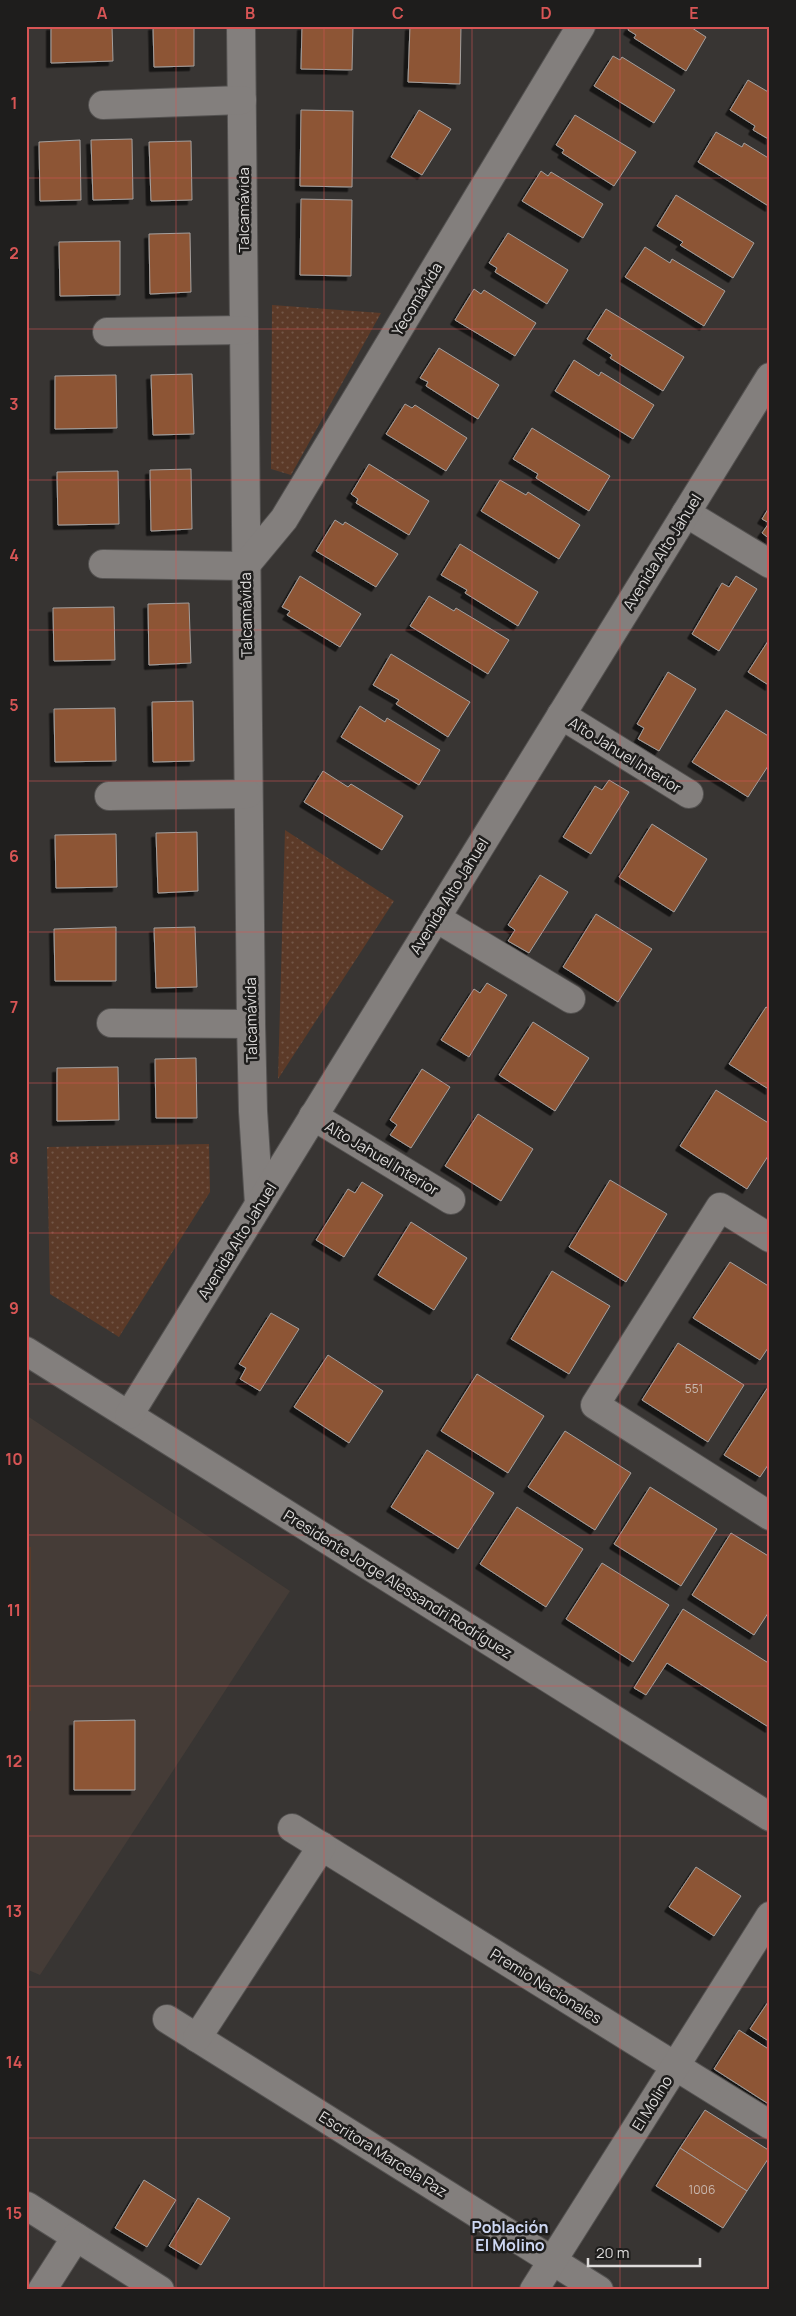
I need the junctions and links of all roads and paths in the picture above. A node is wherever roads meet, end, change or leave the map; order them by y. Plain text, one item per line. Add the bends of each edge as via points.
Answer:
1 (241, 26) edge
2 (581, 26) edge
3 (242, 100) junction
4 (103, 105) dead end
5 (244, 330) junction
6 (107, 332) dead end
7 (770, 377) edge
8 (686, 513) junction
9 (103, 564) dead end
10 (770, 564) edge
11 (245, 566) junction
12 (561, 715) junction
13 (248, 794) junction
14 (689, 794) dead end
15 (109, 796) dead end
16 (436, 918) junction
17 (572, 1000) dead end
18 (111, 1024) dead end
19 (251, 1024) junction
20 (313, 1116) junction
21 (451, 1200) dead end
22 (259, 1204) junction
23 (770, 1238) edge
24 (26, 1351) edge
25 (129, 1416) junction
26 (770, 1516) edge
27 (770, 1817) edge
28 (292, 1828) dead end
29 (322, 1846) junction
30 (770, 1916) edge
31 (167, 2019) dead end
32 (198, 2038) junction
33 (675, 2066) junction
34 (770, 2125) edge
35 (27, 2206) edge
36 (76, 2237) junction
37 (552, 2261) junction
38 (42, 2290) edge
39 (160, 2290) edge
40 (534, 2290) edge
41 (598, 2290) edge

1 - 3 street, Talcamávida
2 - 11 street, Yecomávida via 284,519
3 - 4 street
3 - 5 street, Talcamávida
5 - 6 street
5 - 11 street, Talcamávida
7 - 8 street, Avenida Alto Jahuel
8 - 10 street
8 - 12 street, Avenida Alto Jahuel
9 - 11 street
11 - 13 street, Talcamávida
12 - 14 street, Alto Jahuel Interior
12 - 16 street, Avenida Alto Jahuel
13 - 15 street
13 - 19 street, Talcamávida
16 - 17 street
16 - 20 street, Avenida Alto Jahuel
18 - 19 street
19 - 22 street, Talcamávida
20 - 21 street, Alto Jahuel Interior
20 - 22 street, Avenida Alto Jahuel
22 - 25 street, Avenida Alto Jahuel
23 - 26 street via 720,1207 595,1405
24 - 25 street, Presidente Jorge Alessandri Rodríguez
25 - 27 street, Presidente Jorge Alessandri Rodríguez
28 - 29 street, Premio Nacionales
29 - 32 street
29 - 33 street, Premio Nacionales
30 - 33 street, El Molino
31 - 32 street, Escritora Marcela Paz
32 - 37 street, Escritora Marcela Paz
33 - 34 street, Premio Nacionales
33 - 37 street, El Molino
35 - 36 street
36 - 38 street
36 - 39 street
37 - 40 street, El Molino
37 - 41 street, Escritora Marcela Paz

